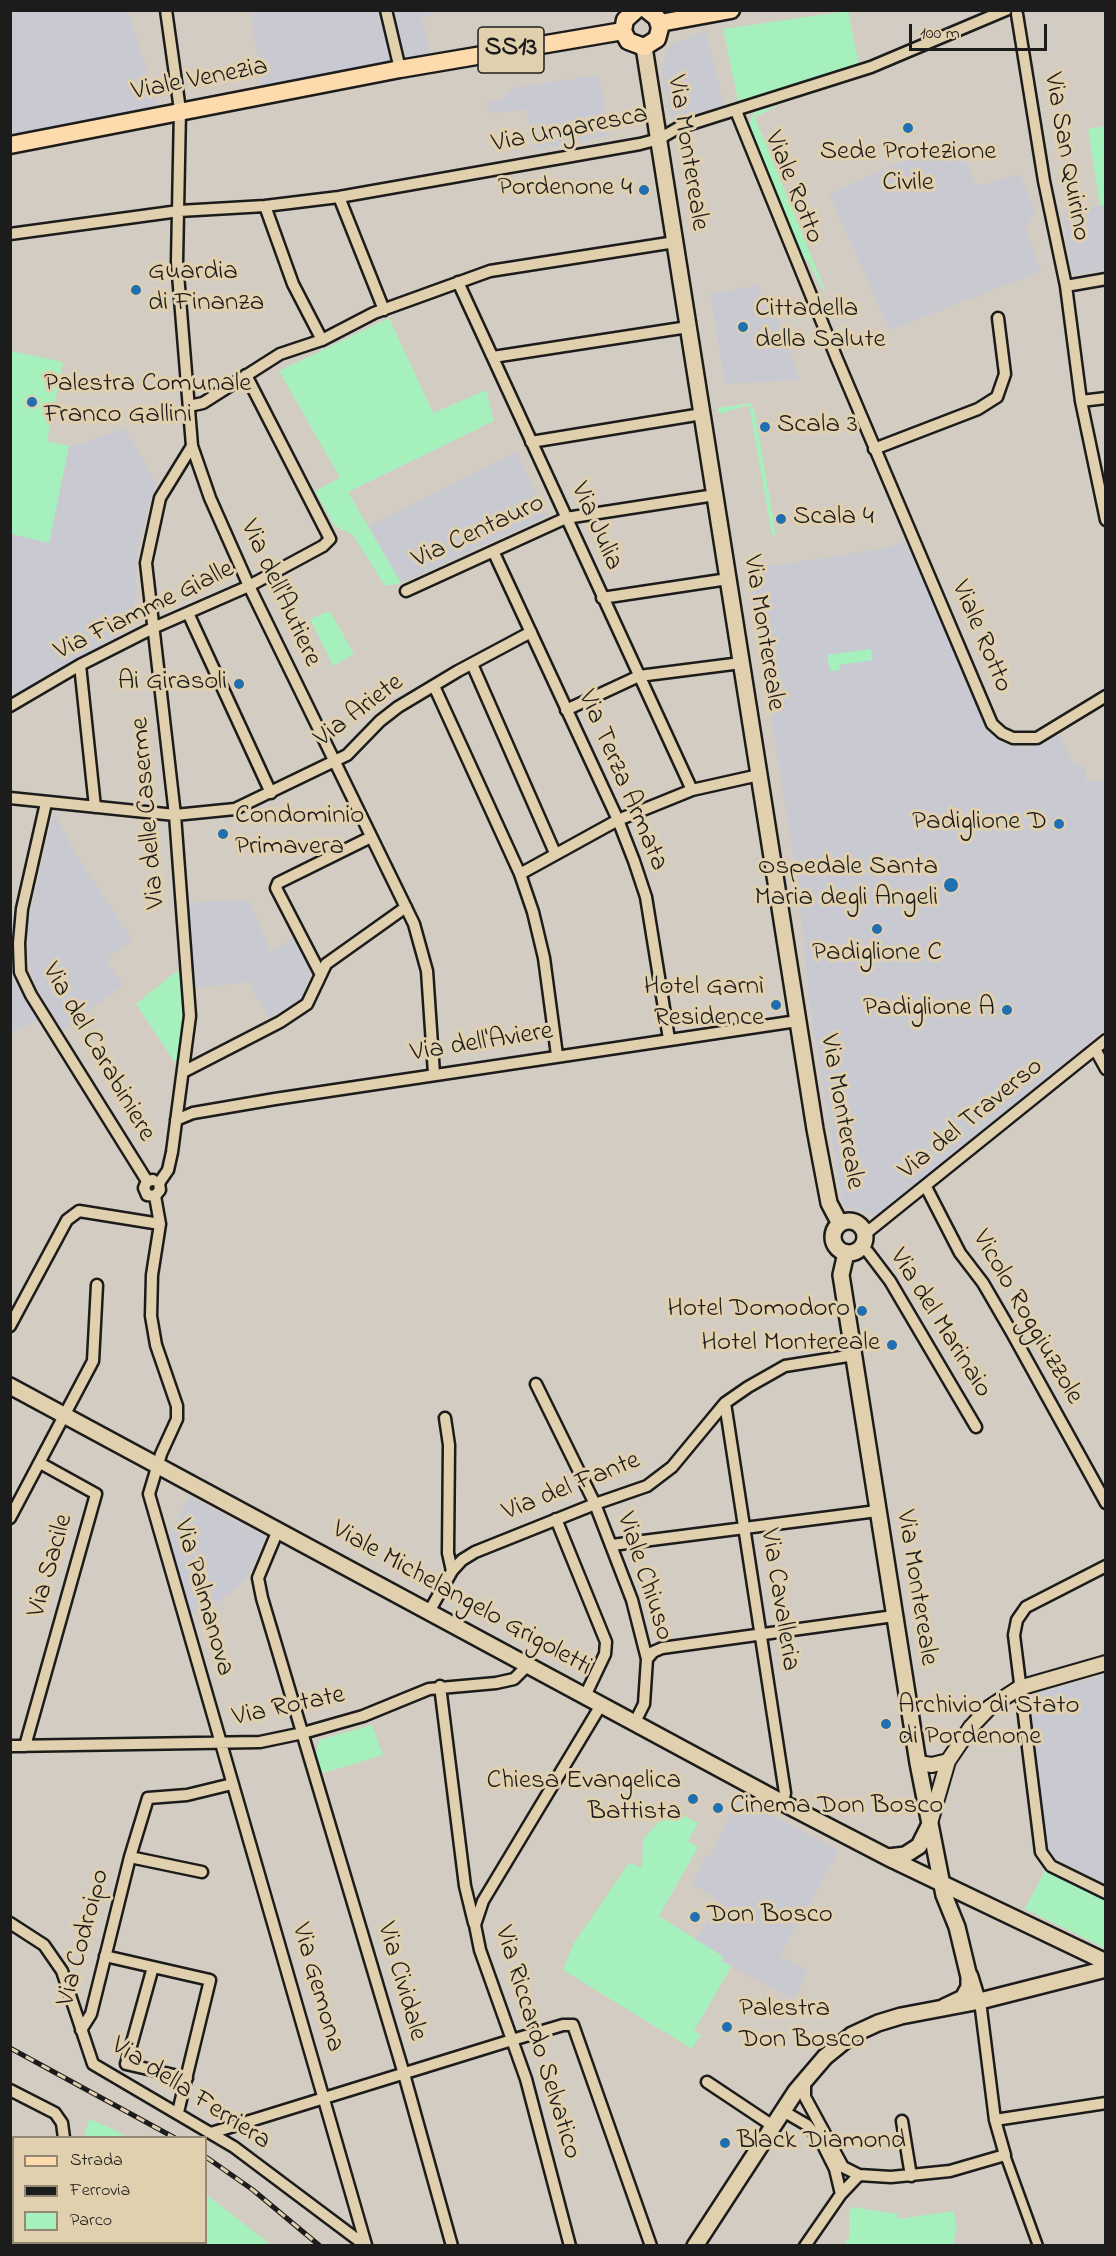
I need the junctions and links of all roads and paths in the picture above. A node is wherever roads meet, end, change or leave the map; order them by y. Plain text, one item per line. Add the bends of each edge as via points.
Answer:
1 (166, 10) edge
2 (386, 10) edge
3 (636, 10) edge
4 (647, 10) edge
5 (731, 10) edge
6 (1013, 11) edge
7 (660, 23) junction
8 (623, 31) junction
9 (644, 47) junction
10 (400, 69) junction
11 (180, 110) junction
12 (736, 111) junction
13 (658, 139) junction
14 (10, 144) edge
15 (339, 197) junction
16 (265, 206) junction
17 (179, 211) junction
18 (10, 234) edge
19 (675, 242) junction
20 (1106, 279) edge
21 (458, 282) junction
22 (1066, 286) junction
23 (384, 309) junction
24 (998, 318) dead end
25 (688, 327) junction
26 (322, 340) junction
27 (493, 357) junction
28 (246, 375) junction
29 (1106, 398) edge
30 (1081, 401) junction
31 (189, 406) junction
32 (702, 414) junction
33 (531, 442) junction
34 (192, 446) junction
35 (874, 449) junction
36 (715, 495) junction
37 (566, 518) junction
38 (1106, 520) edge
39 (494, 553) junction
40 (728, 579) junction
41 (249, 586) junction
42 (406, 591) dead end
43 (602, 598) junction
44 (188, 613) junction
45 (153, 628) junction
46 (531, 632) junction
47 (741, 663) junction
48 (80, 664) junction
49 (472, 664) junction
50 (639, 676) junction
51 (434, 686) junction
52 (1106, 696) edge
53 (10, 706) edge
54 (566, 710) junction
55 (334, 763) junction
56 (759, 775) junction
57 (692, 790) junction
58 (271, 792) junction
59 (10, 798) edge
60 (46, 803) junction
61 (95, 807) junction
62 (175, 815) junction
63 (618, 820) junction
64 (371, 837) junction
65 (555, 853) junction
66 (520, 874) junction
67 (406, 908) junction
68 (320, 973) junction
69 (797, 1021) junction
70 (669, 1039) junction
71 (1106, 1040) edge
72 (1095, 1049) junction
73 (556, 1055) junction
74 (1106, 1069) edge
75 (183, 1072) junction
76 (434, 1074) junction
77 (176, 1120) junction
78 (147, 1181) junction
79 (159, 1183) junction
80 (926, 1187) junction
81 (154, 1196) junction
82 (160, 1224) junction
83 (840, 1224) junction
84 (863, 1240) junction
85 (846, 1252) junction
86 (98, 1285) dead end
87 (10, 1326) edge
88 (854, 1355) junction
89 (536, 1384) dead end
90 (10, 1386) edge
91 (725, 1403) junction
92 (65, 1415) junction
93 (445, 1419) dead end
94 (976, 1428) dead end
95 (40, 1463) junction
96 (157, 1465) junction
97 (1106, 1503) edge
98 (595, 1504) junction
99 (877, 1511) junction
100 (10, 1518) edge
101 (556, 1519) junction
102 (743, 1526) junction
103 (278, 1530) junction
104 (612, 1545) junction
105 (1106, 1566) edge
106 (452, 1571) junction
107 (430, 1610) junction
108 (894, 1616) junction
109 (759, 1633) junction
110 (647, 1659) junction
111 (1106, 1663) edge
112 (528, 1665) junction
113 (440, 1686) junction
114 (1019, 1688) junction
115 (585, 1696) junction
116 (601, 1705) junction
117 (634, 1724) junction
118 (303, 1733) junction
119 (219, 1744) junction
120 (10, 1746) edge
121 (25, 1746) junction
122 (945, 1767) junction
123 (919, 1770) junction
124 (232, 1784) junction
125 (783, 1803) junction
126 (929, 1826) junction
127 (130, 1857) junction
128 (887, 1857) junction
129 (202, 1872) dead end
130 (940, 1881) junction
131 (1106, 1893) edge
132 (10, 1923) edge
133 (475, 1925) junction
134 (105, 1956) junction
135 (1106, 1962) edge
136 (968, 1964) junction
137 (153, 1967) junction
138 (1106, 1969) edge
139 (980, 2001) junction
140 (944, 2007) junction
141 (81, 2030) junction
142 (512, 2040) junction
143 (404, 2074) junction
144 (187, 2078) junction
145 (707, 2082) dead end
146 (806, 2083) junction
147 (10, 2090) edge
148 (325, 2098) junction
149 (1106, 2103) edge
150 (783, 2111) junction
151 (178, 2112) junction
152 (995, 2120) junction
153 (902, 2121) dead end
154 (772, 2126) junction
155 (212, 2133) junction
156 (64, 2136) edge
157 (1005, 2155) junction
158 (859, 2175) junction
159 (911, 2176) junction
160 (841, 2194) junction
161 (697, 2245) edge
162 (366, 2246) edge
163 (452, 2246) edge
164 (570, 2246) edge
165 (651, 2246) edge
166 (806, 2246) edge
167 (1038, 2246) edge

1 - 11 street, Via dell'Autiere
2 - 10 street
3 - 8 main road via 625,20
4 - 7 main road
5 - 7 main road
6 - 12 street, Via Ungaresca via 871,67
6 - 22 street, Via San Quirino
7 - 9 main road via 657,39
8 - 9 main road via 628,41
8 - 10 main road, Viale Venezia / SS13
9 - 13 main road, Via Montereale
10 - 11 main road, Viale Venezia / SS13
11 - 14 main road, Viale Venezia / SS13
11 - 17 street, Via dell'Autiere
12 - 13 street, Via Ungaresca via 678,128
12 - 35 street, Viale Rotto
13 - 15 street, Via Ungaresca
13 - 19 main road, Via Montereale
15 - 16 street, Via Ungaresca
15 - 23 street
16 - 17 street, Via Ungaresca
16 - 26 street via 293,284
17 - 18 street, Via Ungaresca
17 - 31 street, Via dell'Autiere via 177,262
19 - 21 street via 490,271
19 - 25 main road, Via Montereale
20 - 22 street
21 - 23 street
21 - 27 street, Via Julia
22 - 30 street, Via San Quirino
23 - 26 street
24 - 35 street via 1005,374 997,397 978,409
25 - 27 street
25 - 32 main road, Via Montereale
26 - 28 street via 280,354
27 - 33 street, Via Julia
28 - 31 street via 203,403
28 - 41 street, Via Fiamme Gialle via 330,539
29 - 30 street
30 - 38 street, Via San Quirino
31 - 34 street, Via dell'Autiere
32 - 33 street
32 - 36 main road, Via Montereale
33 - 37 street, Via Julia
34 - 41 street, Via dell'Autiere
34 - 45 street, Via delle Caserme via 165,486 149,536 146,563
35 - 52 street, Viale Rotto via 996,729 1014,738 1037,738
36 - 37 street, Via Centauro
36 - 40 main road, Via Montereale
37 - 39 street, Via Centauro
37 - 43 street, Via Julia
39 - 42 street, Via Centauro
39 - 46 street, Via Terza Armata
40 - 43 street
40 - 47 main road, Via Montereale
41 - 44 street, Via Fiamme Gialle
41 - 55 street, Via dell'Autiere
43 - 50 street, Via Julia
44 - 45 street, Via Fiamme Gialle
44 - 58 street
45 - 48 street, Via Fiamme Gialle
45 - 62 street, Via delle Caserme
46 - 49 street, Via Ariete
46 - 54 street, Via Terza Armata
47 - 50 street
47 - 56 main road, Via Montereale
48 - 53 street, Via Fiamme Gialle
48 - 61 street
49 - 51 street, Via Ariete
49 - 65 street
50 - 54 street
50 - 57 street, Via Julia
51 - 55 street, Via Ariete via 380,721 362,743
51 - 66 street
54 - 63 street, Via Terza Armata
55 - 58 street, Via Ariete
55 - 64 street, Via dell'Autiere
56 - 57 street
56 - 69 main road, Via Montereale
57 - 63 street
58 - 62 street, Via Ariete via 235,809
59 - 60 street, Via Ariete
60 - 61 street, Via Ariete
60 - 78 street, Via del Carabiniere via 22,909 20,972
61 - 62 street, Via Ariete
62 - 75 street, Via delle Caserme via 190,1016
63 - 65 street
63 - 70 street, Via Terza Armata via 646,897
64 - 67 street, Via dell'Autiere
64 - 68 street via 278,883 276,888
65 - 66 street
66 - 73 street via 544,958
67 - 68 street via 326,964
67 - 76 street, Via dell'Autiere via 427,971
68 - 75 street via 307,1004
69 - 70 street, Via dell'Aviere
69 - 83 main road, Via Montereale via 829,1203
70 - 73 street, Via dell'Aviere
71 - 72 street, Via del Traverso
72 - 74 street
72 - 80 street, Via del Traverso
73 - 76 street, Via dell'Aviere
75 - 77 street, Via delle Caserme
76 - 77 street, Via dell'Aviere via 193,1113
77 - 79 street, Via delle Caserme via 168,1170
78 - 79 street
78 - 81 street via 145,1193
79 - 81 street, Via delle Caserme via 160,1190
80 - 84 street, Via del Traverso
80 - 97 street, Vicolo Roggiuzzole
81 - 82 street
82 - 87 street via 79,1211 67,1220
82 - 96 street via 151,1316 156,1345 177,1406 177,1419
83 - 84 main road via 855,1222
83 - 85 main road via 834,1238 837,1248
84 - 85 main road via 855,1252
84 - 94 street, Via del Marinaio
85 - 88 main road, Via Montereale via 841,1275
86 - 92 street via 93,1361
88 - 91 street, Via del Fante via 785,1366
88 - 99 main road, Via Montereale
89 - 98 street, Viale Chiuso
90 - 92 main road, Viale Michelangelo Grigoletti
91 - 98 street, Via del Fante via 663,1474 647,1486
91 - 102 street, Via Cavalleria
92 - 95 street
92 - 96 main road, Viale Michelangelo Grigoletti
93 - 106 street via 449,1445 448,1553
95 - 100 street
95 - 121 street, Via Sacile via 96,1494
96 - 103 main road, Viale Michelangelo Grigoletti
96 - 119 street, Via Palmanova via 149,1494
98 - 101 street, Via del Fante
98 - 104 street, Viale Chiuso
99 - 102 street
99 - 108 main road, Via Montereale
101 - 106 street, Via del Fante via 475,1552
101 - 115 street via 606,1642 605,1654
102 - 104 street
102 - 109 street, Via Cavalleria
103 - 107 main road, Viale Michelangelo Grigoletti
103 - 118 street, Via Cividale via 258,1578
104 - 110 street, Viale Chiuso
105 - 114 street via 1026,1607 1017,1620 1014,1635
106 - 107 street, Via del Fante
107 - 112 main road, Viale Michelangelo Grigoletti
108 - 109 street
108 - 123 main road, Via Montereale
109 - 110 street via 662,1648
109 - 125 street, Via Cavalleria via 785,1793
110 - 117 street, Viale Chiuso via 644,1704
111 - 114 street
112 - 113 street, Via Rotate via 514,1679
112 - 115 main road, Viale Michelangelo Grigoletti
113 - 118 street, Via Rotate via 363,1716
113 - 133 street via 465,1886
114 - 122 street via 999,1698 979,1718
114 - 131 street via 1043,1858 1058,1870
115 - 116 main road, Viale Michelangelo Grigoletti
116 - 117 main road, Viale Michelangelo Grigoletti
116 - 133 street, Via Riccardo Selvatico via 483,1901
117 - 125 main road, Viale Michelangelo Grigoletti
118 - 119 street, Via Rotate via 260,1742
118 - 143 street, Via Cividale
119 - 121 street, Via Rotate
119 - 124 street, Via Gemona
120 - 121 street, Via Rotate
122 - 123 street via 932,1765
122 - 126 street
123 - 126 main road, Via Montereale
124 - 127 street, Via Codroipo via 187,1795 148,1798
124 - 148 street, Via Gemona
125 - 128 main road, Viale Michelangelo Grigoletti
126 - 128 main road via 926,1837 913,1851
126 - 130 main road, Via Montereale
127 - 129 street, Via Codroipo
127 - 134 street, Via Codroipo
128 - 130 main road, Viale Michelangelo Grigoletti
130 - 135 main road, Viale Michelangelo Grigoletti
130 - 136 main road, Via Montereale
132 - 141 street, Via della Ferriera via 44,1945 53,1957 62,1971
133 - 142 street, Via Riccardo Selvatico
134 - 137 street
134 - 141 street, Via Codroipo via 91,2014
136 - 139 street
136 - 140 main road via 967,1993
137 - 144 street via 210,1980
137 - 144 street via 126,2064
138 - 139 main road
139 - 140 main road
139 - 152 street
140 - 146 main road via 889,2019 860,2031 825,2057
141 - 151 street, Via della Ferriera via 93,2064
142 - 143 street
142 - 164 street, Via Riccardo Selvatico via 533,2102
142 - 165 street via 573,2025
143 - 148 street
143 - 163 street, Via Cividale
144 - 151 street
145 - 154 street
146 - 150 main road
146 - 158 street via 805,2097 843,2167
147 - 156 street via 55,2113
148 - 155 street
148 - 162 street, Via Gemona
149 - 152 street
150 - 154 main road
150 - 160 street via 807,2125 821,2141 835,2169
151 - 155 street, Via della Ferriera
152 - 157 street
153 - 159 street
154 - 161 main road
155 - 162 street, Via della Ferriera
157 - 159 street via 950,2171
157 - 167 street
158 - 159 street
158 - 160 street
160 - 166 street

